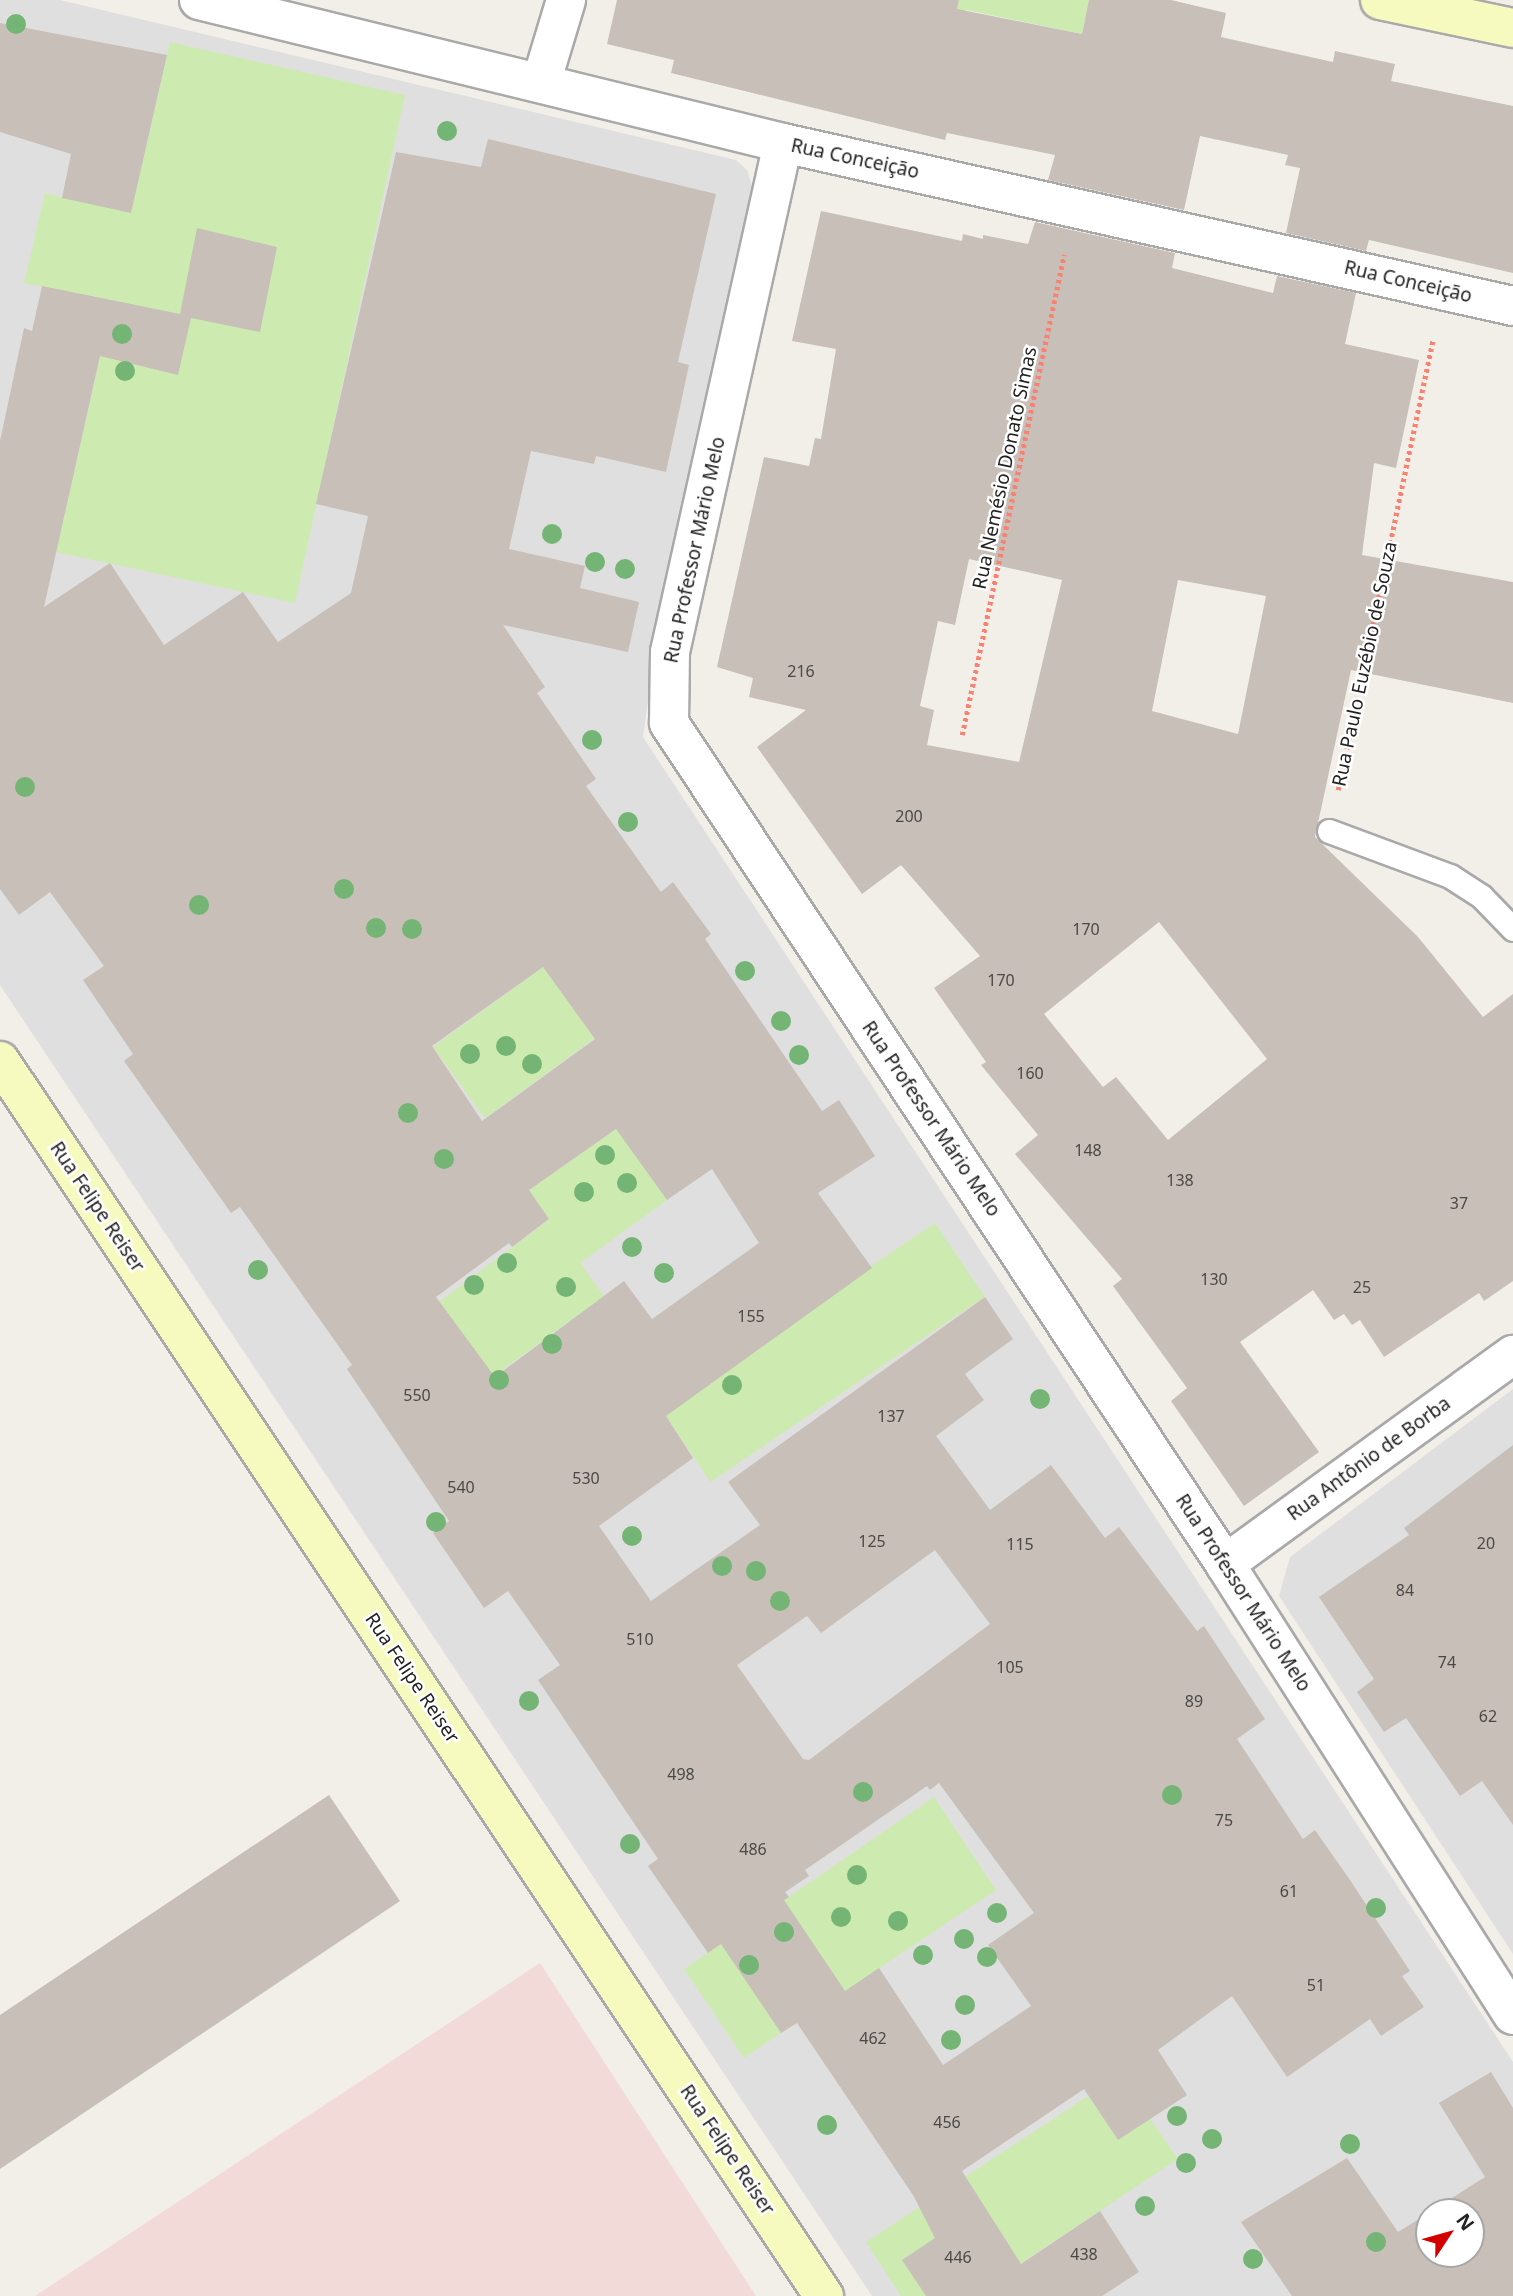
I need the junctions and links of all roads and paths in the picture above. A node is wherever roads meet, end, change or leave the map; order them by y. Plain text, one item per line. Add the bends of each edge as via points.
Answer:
1 (199, 0) edge
2 (566, 0) edge
3 (1380, 0) edge
4 (1513, 29) edge
5 (541, 83) junction
6 (783, 143) junction
7 (1075, 207) junction
8 (1444, 291) junction
9 (1513, 306) edge
10 (962, 735) dead end
11 (1329, 831) joint
12 (1513, 929) edge
13 (0, 1061) edge
14 (1513, 1355) edge
15 (1226, 1564) junction
16 (1513, 2015) edge
17 (824, 2296) edge

1 - 5 street, Rua Conceição
2 - 5 street
3 - 4 street
5 - 6 street, Rua Conceição
6 - 7 street, Rua Conceição
6 - 15 street, Rua Professor Mário Melo via 670,652 668,723
7 - 8 street, Rua Conceição
7 - 10 path, Rua Nemésio Donato Simas
8 - 9 street, Rua Conceição
8 - 11 path, Rua Paulo Euzébio de Souza
11 - 12 lane via 1450,876 1482,896
13 - 17 street, Rua Felipe Reiser
14 - 15 street, Rua Antônio de Borba
15 - 16 street, Rua Professor Mário Melo

